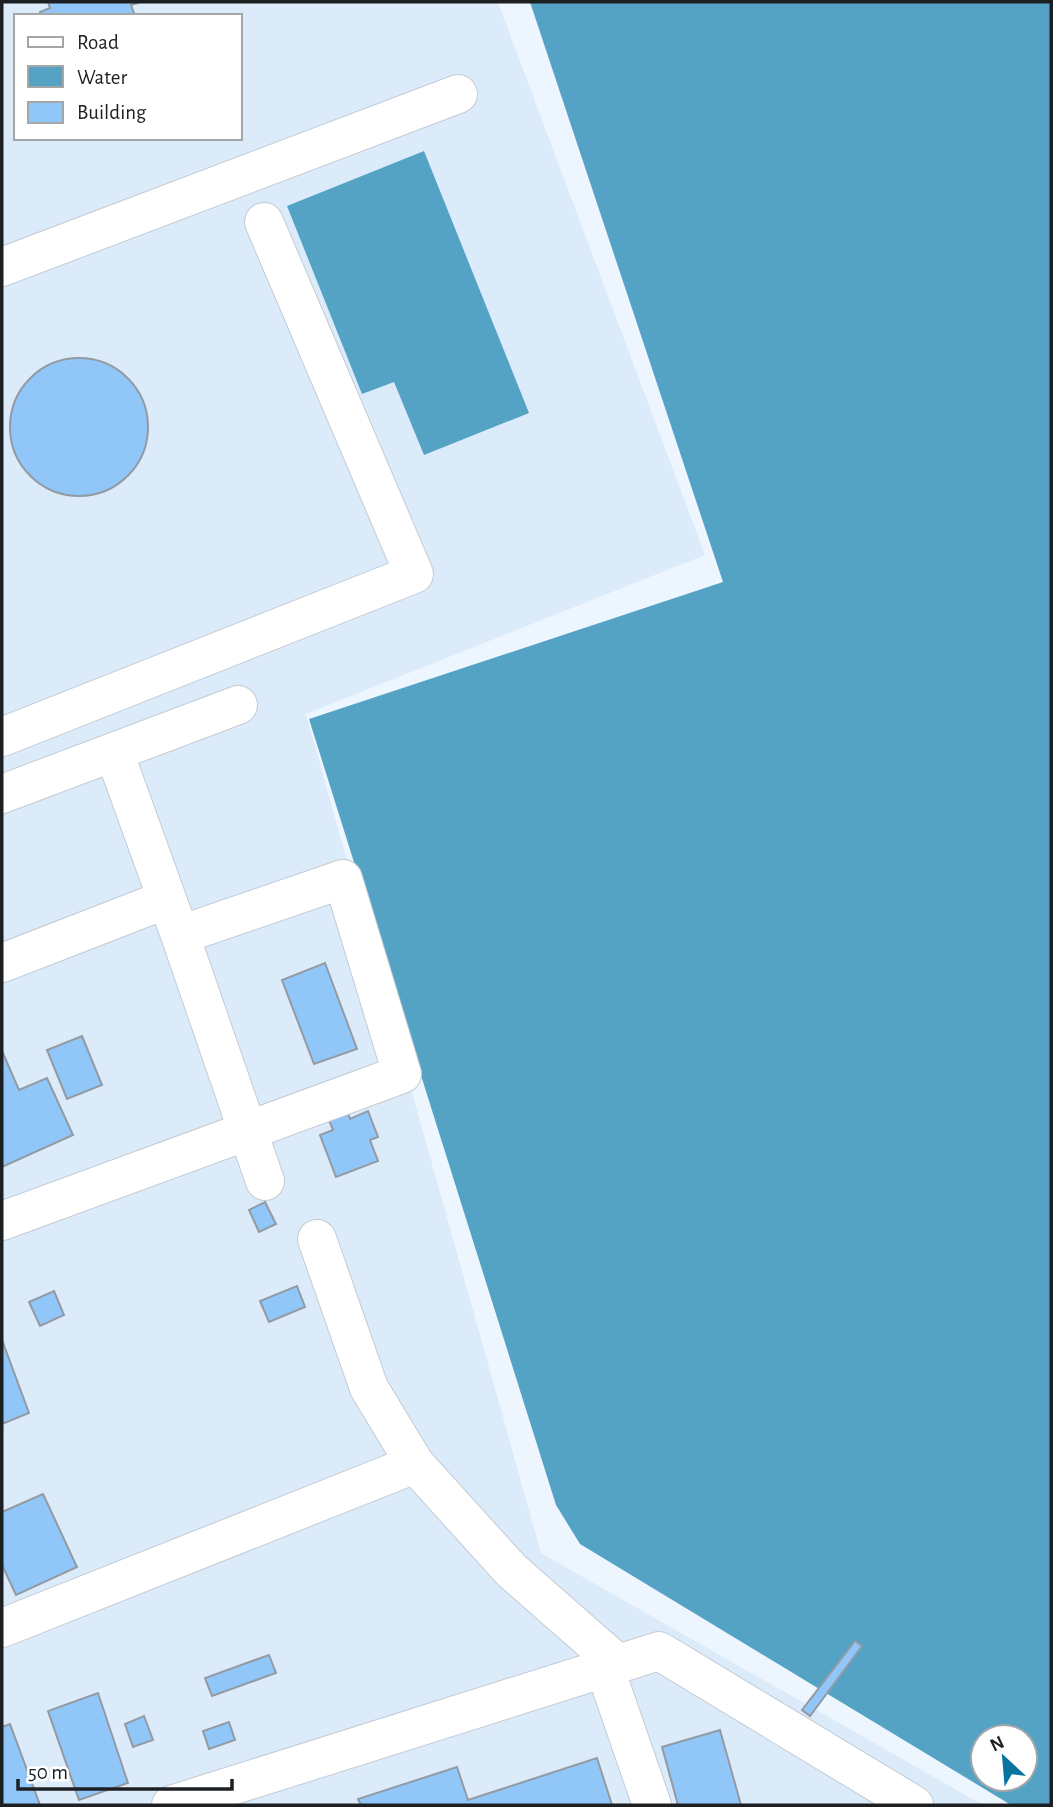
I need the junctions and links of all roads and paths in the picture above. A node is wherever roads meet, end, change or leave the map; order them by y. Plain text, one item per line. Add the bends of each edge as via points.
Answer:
1 (458, 94) dead end
2 (264, 222) dead end
3 (2, 267) edge
4 (238, 705) dead end
5 (2, 737) edge
6 (114, 752) junction
7 (2, 794) edge
8 (167, 899) junction
9 (180, 935) junction
10 (2, 963) edge
11 (247, 1132) junction
12 (265, 1181) dead end
13 (2, 1221) edge
14 (317, 1239) dead end
15 (415, 1464) junction
16 (2, 1628) edge
17 (611, 1667) junction
18 (171, 1805) edge
19 (652, 1805) edge
20 (914, 1805) edge

1 - 3 street
2 - 5 street via 414,575
4 - 6 street
6 - 7 street
6 - 8 street
8 - 9 street
8 - 10 street
9 - 11 street
9 - 11 street via 343,879 402,1074
11 - 12 street
11 - 13 street
14 - 15 street via 369,1388
15 - 16 street
15 - 17 street via 511,1570
17 - 18 street
17 - 19 street
17 - 20 street via 659,1651

